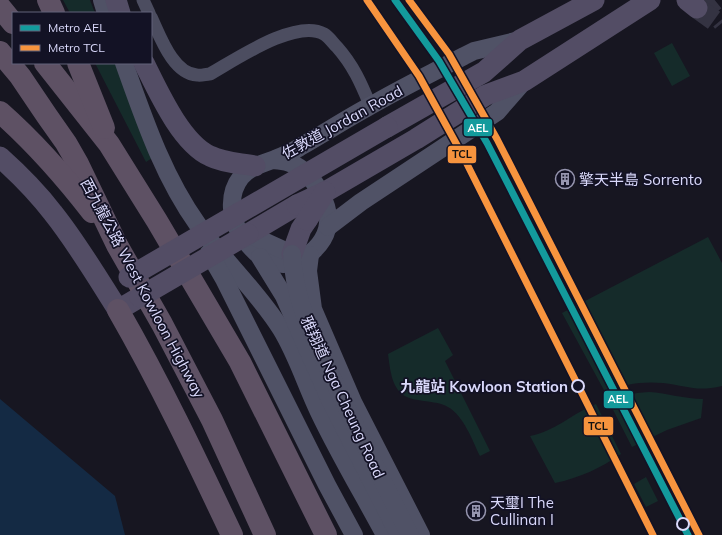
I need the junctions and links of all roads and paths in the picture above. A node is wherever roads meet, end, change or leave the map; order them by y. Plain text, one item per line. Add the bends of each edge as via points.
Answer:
1 (48, 0) edge
2 (59, 0) edge
3 (102, 0) edge
4 (116, 0) edge
5 (143, 0) edge
6 (594, 0) edge
7 (650, 0) edge
8 (0, 7) edge
9 (54, 12) edge
10 (64, 12) edge
11 (106, 12) edge
12 (120, 12) edge
13 (149, 12) edge
14 (152, 19) edge
15 (12, 22) edge
16 (520, 40) junction
17 (0, 52) edge
18 (46, 64) edge
19 (124, 64) edge
20 (144, 64) edge
21 (80, 66) edge
22 (524, 81) junction
23 (370, 105) junction
24 (0, 112) edge
25 (109, 144) junction
26 (0, 157) edge
27 (274, 160) junction
28 (255, 166) junction
29 (325, 192) junction
30 (225, 222) junction
31 (328, 227) junction
32 (248, 234) junction
33 (201, 235) junction
34 (117, 245) junction
35 (210, 255) junction
36 (301, 255) junction
37 (260, 257) junction
38 (106, 290) junction
39 (118, 310) junction
40 (232, 535) edge
41 (265, 535) edge
42 (326, 535) edge
43 (354, 535) edge
44 (385, 535) edge
45 (399, 535) edge
46 (410, 535) edge
47 (421, 535) edge

1 - 9 highway
2 - 10 highway
3 - 11 main road
4 - 12 main road
5 - 13 street
6 - 16 main road, 佐敦道 Jordan Road
7 - 22 main road
8 - 15 highway
14 - 23 street via 166,49 176,63 181,69 197,75 210,74 280,36 311,30 324,34 349,60
16 - 23 main road, 佐敦道 Jordan Road via 474,51
16 - 30 main road, 佐敦道 Jordan Road, bridge via 484,72
17 - 34 highway, 西九龍公路 West Kowloon Highway via 20,76 66,143
18 - 25 highway
19 - 44 main road, 雅翔道 Nga Cheung Road via 167,174 197,224 276,321 288,341 318,410
20 - 28 main road via 181,129 197,148 216,158
21 - 25 highway
22 - 29 main road via 486,95
22 - 31 main road via 497,112 361,202
23 - 27 main road, 佐敦道 Jordan Road via 299,148
24 - 34 highway via 45,156
25 - 42 highway via 240,362
26 - 38 main road via 53,212
27 - 28 main road, 佐敦道 Jordan Road
27 - 31 main road, 佐敦道 Jordan Road via 293,164 313,181 327,211
28 - 37 main road, 佐敦道 Jordan Road via 241,177 236,185 231,205 242,238
29 - 32 main road, bridge via 284,212
29 - 36 main road, bridge via 301,229
30 - 32 main road
30 - 33 main road, 佐敦道 Jordan Road, bridge
31 - 36 main road via 321,242
32 - 35 main road, bridge
32 - 36 main road
33 - 35 main road
33 - 38 main road, 佐敦道 Jordan Road, bridge
34 - 41 highway, 西九龍公路 West Kowloon Highway via 212,420
35 - 39 main road, bridge
35 - 43 main road
36 - 37 main road, 佐敦道 Jordan Road via 299,260 284,264
36 - 46 main road, 雅翔道 Nga Cheung Road, bridge via 293,271 298,296 312,337
36 - 47 main road, 雅翔道 Nga Cheung Road via 308,271 313,309 353,402
37 - 45 main road, 雅翔道 Nga Cheung Road via 284,296 330,402
38 - 39 main road
39 - 40 highway via 196,459

